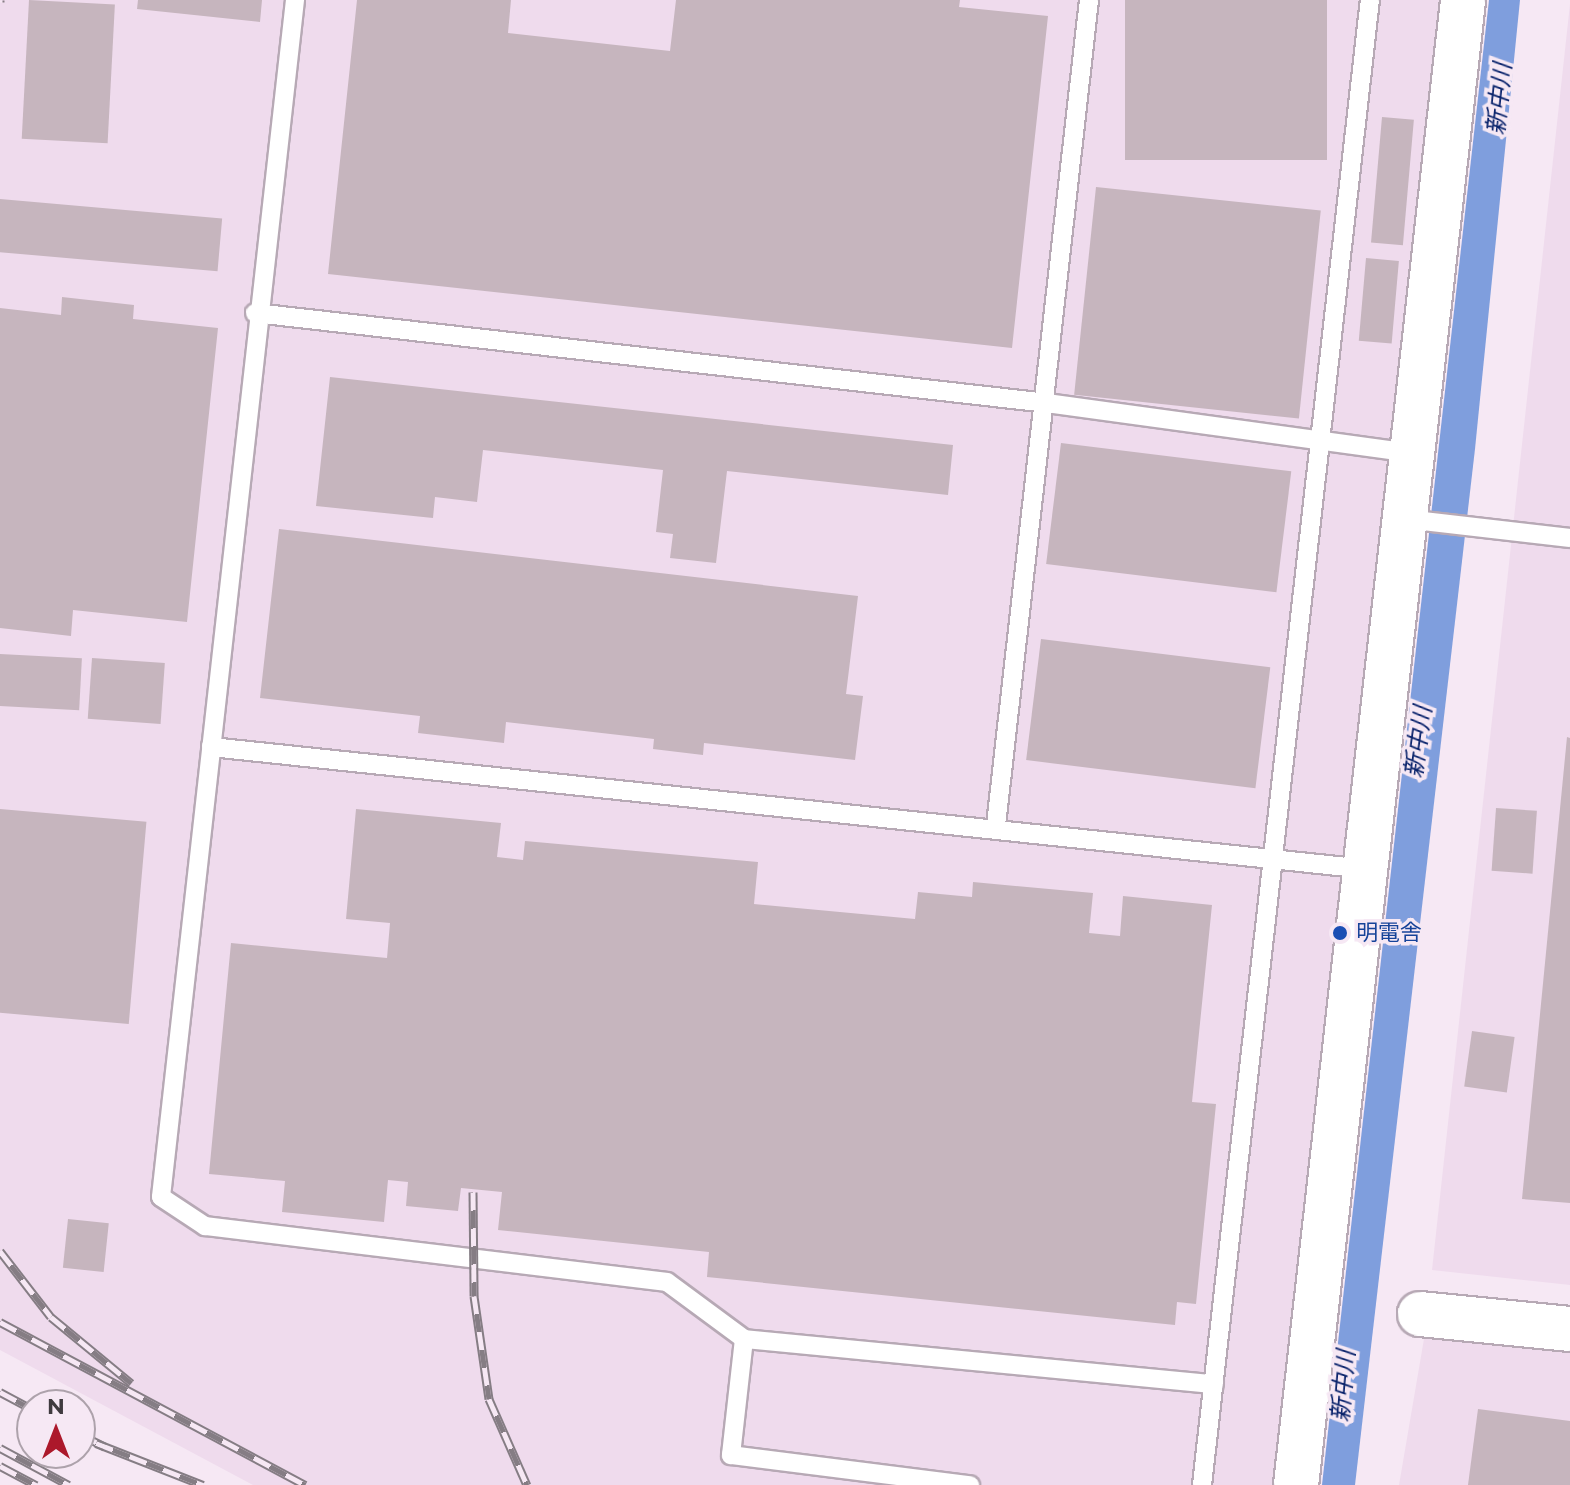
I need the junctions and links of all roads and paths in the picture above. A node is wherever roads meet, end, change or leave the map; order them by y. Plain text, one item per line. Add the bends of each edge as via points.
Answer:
1 (295, 0) edge
2 (1089, 0) edge
3 (1370, 0) edge
4 (1463, 0) edge
5 (255, 313) junction
6 (1039, 402) junction
7 (1320, 442) junction
8 (1413, 453) junction
9 (1406, 519) junction
10 (1570, 538) edge
11 (211, 747) junction
12 (996, 825) junction
13 (1276, 859) junction
14 (1366, 870) junction
15 (1420, 1314) dead end
16 (1570, 1329) edge
17 (744, 1339) junction
18 (1214, 1384) junction
19 (970, 1485) edge
20 (1202, 1485) edge
21 (1296, 1485) edge

1 - 5 lane
2 - 6 lane
3 - 7 lane
4 - 8 street
5 - 6 lane
5 - 11 lane
6 - 7 lane
6 - 12 lane via 1036,489
7 - 8 lane
7 - 13 lane
8 - 9 street
9 - 10 lane
9 - 14 street
11 - 12 lane
11 - 17 lane via 161,1197 205,1226 667,1282
12 - 13 lane
13 - 14 lane
13 - 18 lane
14 - 21 street
15 - 16 street
17 - 18 lane
17 - 19 lane via 731,1455
18 - 20 lane

